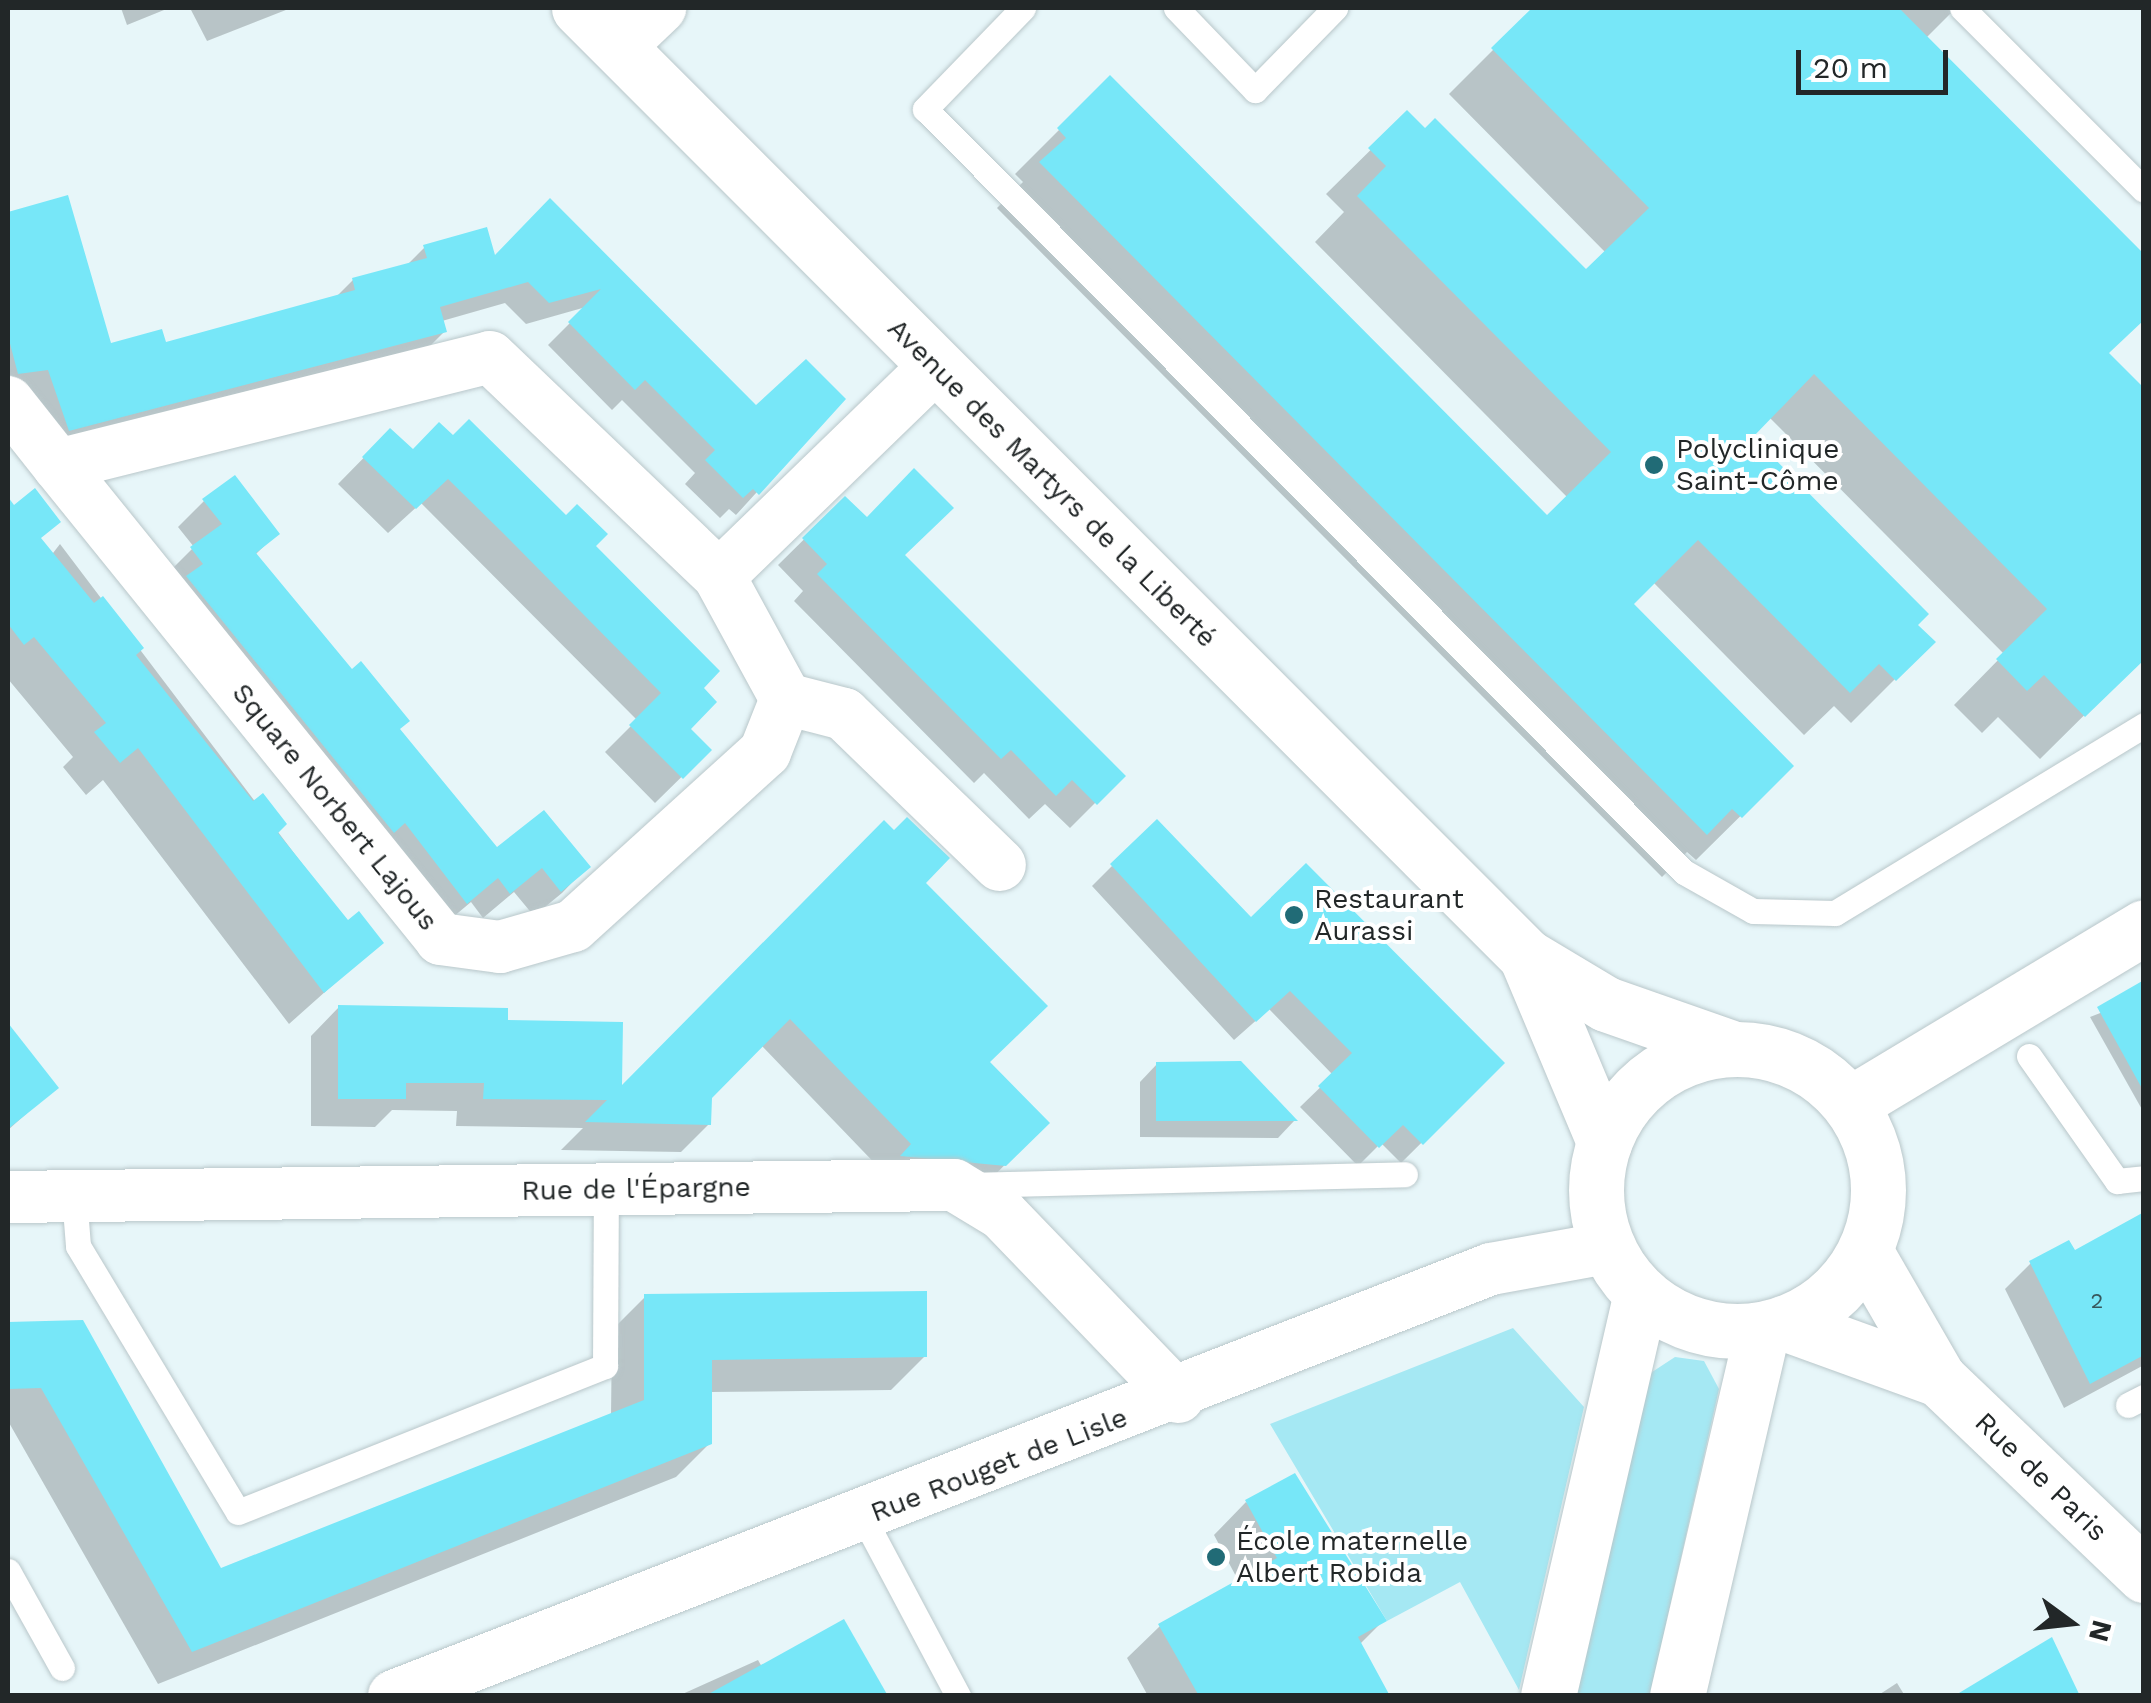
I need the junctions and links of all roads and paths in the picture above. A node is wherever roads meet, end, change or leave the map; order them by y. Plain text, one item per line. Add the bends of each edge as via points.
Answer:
1 (579, 8) edge
2 (660, 8) edge
3 (1023, 8) edge
4 (1176, 8) edge
5 (1335, 8) edge
6 (1962, 8) edge
7 (619, 48) junction
8 (2144, 190) edge
9 (935, 366) junction
10 (8, 402) edge
11 (58, 465) junction
12 (719, 576) junction
13 (786, 699) junction
14 (2144, 725) edge
15 (1000, 865) dead end
16 (2144, 927) edge
17 (1526, 956) junction
18 (1729, 1047) junction
19 (2030, 1056) dead end
20 (1850, 1104) junction
21 (1604, 1142) junction
22 (1405, 1174) dead end
23 (2144, 1178) edge
24 (954, 1185) junction
25 (606, 1189) junction
26 (74, 1196) junction
27 (8, 1197) edge
28 (1607, 1248) junction
29 (1865, 1251) junction
30 (1640, 1296) junction
31 (1773, 1327) junction
32 (1940, 1379) junction
33 (1178, 1397) junction
34 (863, 1517) junction
35 (8, 1571) edge
36 (2144, 1575) edge
37 (62, 1668) dead end
38 (394, 1696) edge
39 (958, 1696) edge
40 (1548, 1696) edge
41 (1677, 1696) edge

1 - 7 street, Avenue des Martyrs de la Liberté
2 - 7 street
3 - 14 lane via 925,110 1684,872 1754,911 1835,912
4 - 5 lane via 1255,90
6 - 8 lane
7 - 9 street, Avenue des Martyrs de la Liberté
9 - 12 street
9 - 17 street, Avenue des Martyrs de la Liberté
10 - 11 street, Square Norbert Lajous
11 - 12 street via 490,358
11 - 13 street, Square Norbert Lajous via 442,938 500,947 572,926 765,752
12 - 13 street
13 - 15 street via 844,714
16 - 20 street
17 - 18 street, Avenue des Martyrs de la Liberté via 1606,1004
17 - 21 street, Avenue des Martyrs de la Liberté
18 - 20 street via 1814,1070
18 - 21 street via 1656,1074
19 - 23 lane via 2118,1181
20 - 29 street via 1878,1175
21 - 28 street via 1596,1204
22 - 24 lane
24 - 25 street, Rue de l'Épargne
24 - 33 street via 1002,1214
25 - 26 street, Rue de l'Épargne
25 - 26 lane via 605,1366 238,1512 78,1246
26 - 27 street, Rue de l'Épargne
28 - 30 street
28 - 33 street, Rue Rouget de Lisle via 1491,1270
29 - 31 street via 1843,1286
29 - 32 street, Rue de Paris
30 - 31 street via 1684,1323
30 - 40 street
31 - 32 street, Rue de Paris
31 - 41 street
32 - 36 street, Rue de Paris
33 - 34 street, Rue Rouget de Lisle
34 - 38 street, Rue Rouget de Lisle
34 - 39 lane
35 - 37 lane

